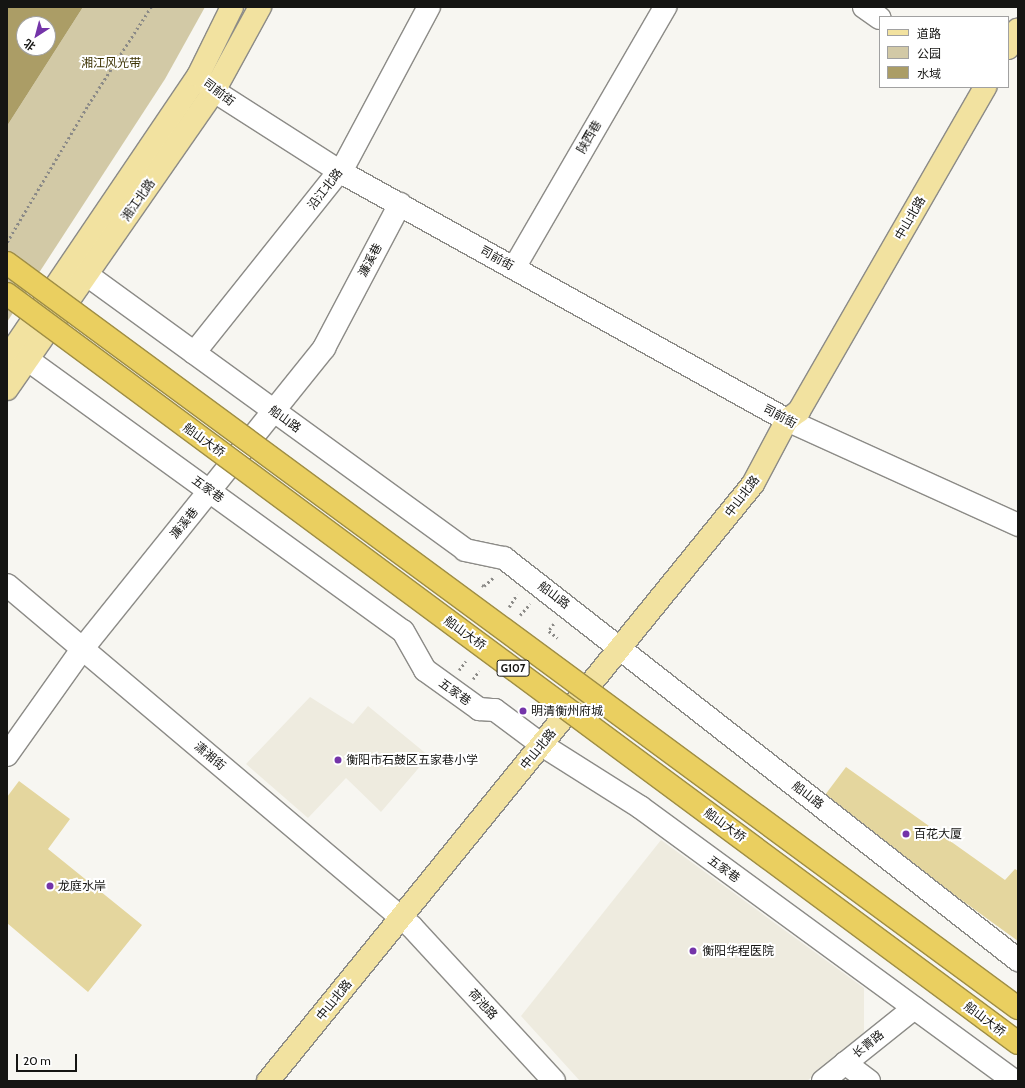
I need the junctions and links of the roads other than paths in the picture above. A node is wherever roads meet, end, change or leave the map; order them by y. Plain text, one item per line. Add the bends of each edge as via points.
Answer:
1 (232, 7) edge
2 (260, 7) edge
3 (429, 7) edge
4 (665, 7) edge
5 (864, 7) edge
6 (879, 17) edge
7 (1018, 29) edge
8 (1009, 46) edge
9 (198, 76) junction
10 (217, 86) junction
11 (984, 88) edge
12 (342, 167) junction
13 (400, 204) junction
14 (7, 263) edge
15 (517, 263) junction
16 (78, 268) junction
17 (7, 294) edge
18 (194, 353) junction
19 (15, 356) edge
20 (7, 389) edge
21 (274, 411) junction
22 (795, 419) junction
23 (210, 490) junction
24 (1018, 510) edge
25 (1018, 525) edge
26 (7, 585) edge
27 (83, 648) junction
28 (626, 652) junction
29 (548, 749) junction
30 (7, 755) edge
31 (407, 923) junction
32 (1018, 960) edge
33 (914, 1008) junction
34 (1018, 1008) edge
35 (1018, 1043) edge
36 (845, 1063) junction
37 (268, 1081) edge
38 (288, 1081) edge
39 (554, 1081) edge
40 (823, 1081) edge
41 (869, 1081) edge
42 (1014, 1081) edge

1 - 9 main road, 湘江北路
2 - 10 main road, 湘江北路
3 - 12 street, 沿江北路
4 - 15 street, 陕西巷
5 - 6 street
7 - 8 main road
9 - 10 street, 司前街
9 - 16 main road, 湘江北路
10 - 12 street, 司前街
10 - 16 main road, 湘江北路
11 - 22 main road, 中山北路
12 - 13 street, 司前街
12 - 15 street, 司前街
12 - 18 street, 沿江北路
13 - 15 street, 司前街
13 - 21 street, 濂溪巷 via 324,348
14 - 34 highway, G107, bridge
15 - 22 street, 司前街
16 - 18 street, 船山路
16 - 19 main road, 湘江北路
17 - 35 highway, 船山大桥 / G107, bridge
18 - 21 street, 船山路
19 - 20 main road, 湘江北路
19 - 23 street, 五家巷
21 - 23 street, 濂溪巷
21 - 28 street, 船山路 via 465,550 504,558
22 - 24 street, 司前街
22 - 25 street, 司前街
22 - 28 main road, 中山北路 via 763,495
23 - 27 street, 濂溪巷
23 - 29 street, 五家巷 via 403,631 425,670 479,709 495,710
26 - 27 street, 潇湘街
27 - 30 street, 濂溪巷
27 - 31 street, 潇湘街
28 - 29 main road, 中山北路
28 - 32 street, 船山路
29 - 31 main road, 中山北路
29 - 33 street, 五家巷 via 640,807
31 - 37 main road, 中山北路
31 - 38 main road, 中山北路
31 - 39 street, 荷池路
33 - 36 street, 长青路
33 - 42 street, 五家巷
36 - 40 street, 长青路
36 - 41 street

